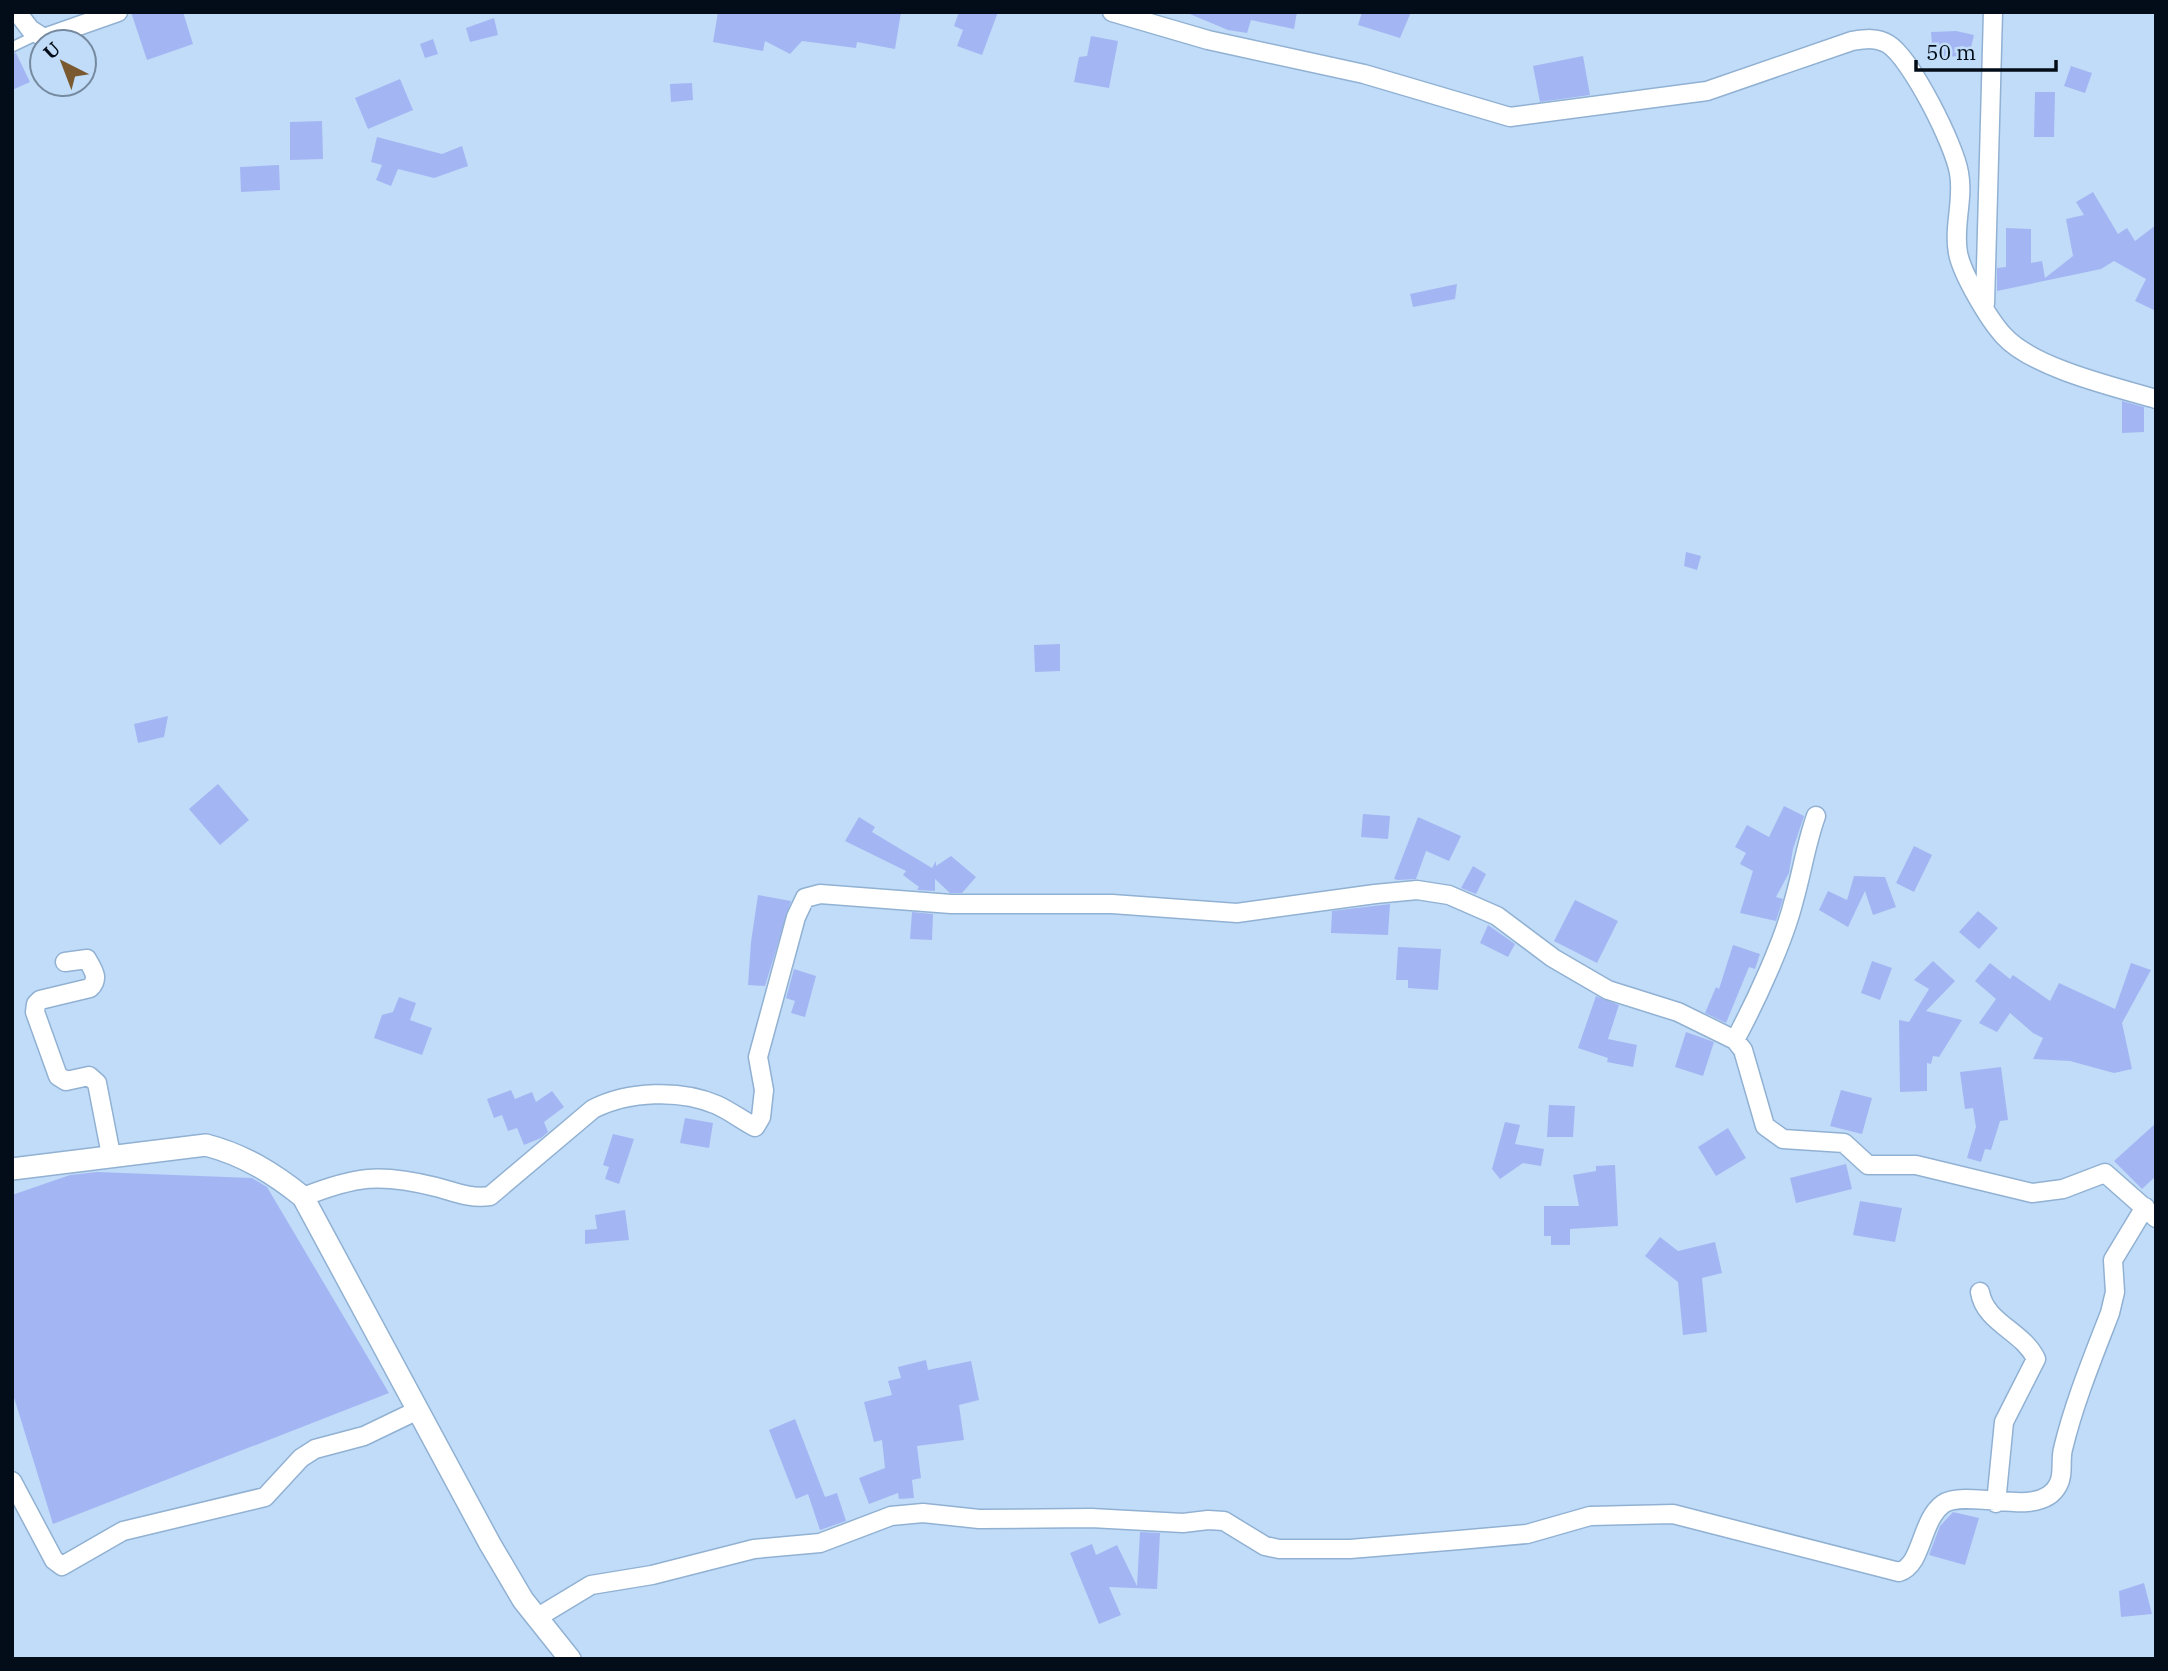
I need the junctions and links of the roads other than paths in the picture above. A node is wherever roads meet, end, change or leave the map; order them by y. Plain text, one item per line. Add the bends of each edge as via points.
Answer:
1 (17, 12) edge
2 (118, 12) edge
3 (1112, 12) edge
4 (1993, 12) edge
5 (1163, 18) edge
6 (31, 28) edge
7 (75, 28) edge
8 (28, 39) edge
9 (12, 47) edge
10 (1985, 307) junction
11 (2156, 399) edge
12 (1816, 816) dead end
13 (65, 962) dead end
14 (1735, 1040) junction
15 (111, 1155) junction
16 (12, 1169) edge
17 (303, 1197) junction
18 (2150, 1212) edge
19 (1980, 1292) dead end
20 (416, 1410) junction
21 (12, 1481) edge
22 (1996, 1503) junction
23 (538, 1617) junction
24 (570, 1659) edge

1 - 6 street
2 - 7 street
3 - 5 street
4 - 10 street
5 - 10 street via 1221,43 1364,74 1510,117 1707,91 1852,41 1885,41 1908,63 1955,155 1961,187 1958,254
8 - 9 lane
10 - 11 street via 2004,337 2021,350 2082,378
12 - 14 street via 1781,939
13 - 15 street via 87,959 96,975 93,985 40,1000 35,1012 58,1076 66,1081 86,1076 96,1079
14 - 17 street via 1678,1012 1608,990 1553,958 1497,916 1449,895 1417,890 1237,913 1112,904 951,904 820,894 805,898 796,917 758,1057 764,1090 755,1127 716,1104 649,1095 593,1109 490,1196 460,1195 385,1177 345,1181
14 - 18 street via 1743,1050 1765,1126 1783,1139 1844,1143 1868,1165 1916,1165 2032,1193 2063,1189 2105,1173
15 - 16 street
15 - 17 street via 206,1145 234,1152 278,1175
17 - 20 street
18 - 22 street via 2113,1260 2112,1302 2062,1451 2060,1482 2042,1499
19 - 22 street via 1982,1305 2025,1341 2036,1359 2004,1422
20 - 21 street via 364,1436 315,1449 265,1497 123,1531 62,1566 54,1560
20 - 23 street via 523,1600
22 - 23 street via 1947,1501 1929,1516 1915,1558 1899,1572 1673,1514 1590,1516 1527,1534 1472,1539 1350,1549 1279,1549 1265,1546 1224,1521 979,1519 923,1513 891,1516 820,1543 754,1549 591,1585
23 - 24 street

